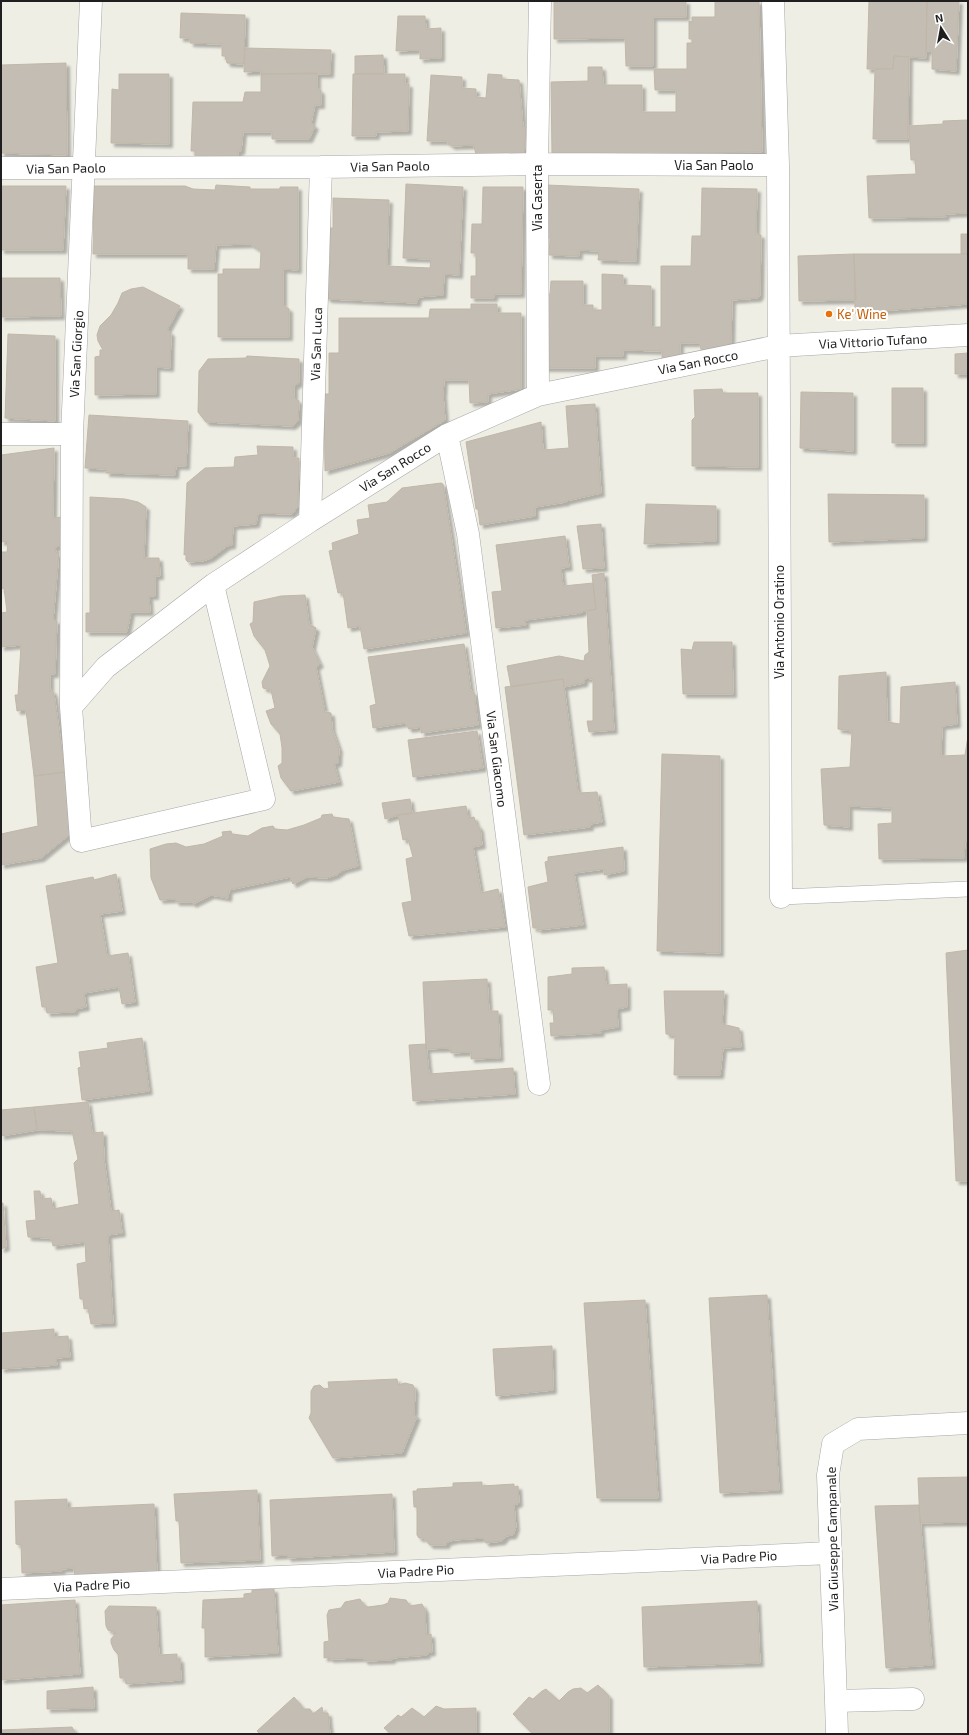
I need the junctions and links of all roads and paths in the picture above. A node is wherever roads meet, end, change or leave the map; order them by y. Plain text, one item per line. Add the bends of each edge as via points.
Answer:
1 (91, 1) edge
2 (540, 1) edge
3 (773, 1) edge
4 (537, 164) junction
5 (778, 165) junction
6 (85, 167) junction
7 (321, 167) junction
8 (1, 168) edge
9 (968, 336) edge
10 (778, 346) junction
11 (538, 395) junction
12 (1, 434) edge
13 (72, 434) junction
14 (447, 434) junction
15 (310, 521) junction
16 (213, 585) junction
17 (71, 707) junction
18 (968, 889) edge
19 (781, 897) joint
20 (538, 1084) dead end
21 (968, 1423) edge
22 (831, 1553) junction
23 (1, 1589) edge
24 (913, 1699) dead end
25 (836, 1701) junction
26 (837, 1734) edge

1 - 6 street, Via San Giorgio
2 - 4 street, Via Caserta
3 - 5 street, Via Antonio Oratino
4 - 5 street, Via San Paolo
4 - 7 street, Via San Paolo
4 - 11 street, Via Caserta
5 - 10 street, Via Antonio Oratino
6 - 7 street, Via San Paolo
6 - 8 street, Via San Paolo
6 - 13 street, Via San Giorgio
7 - 15 street, Via San Luca
9 - 10 street, Via Vittorio Tufano
10 - 11 street, Via San Rocco
10 - 19 street, Via Antonio Oratino
11 - 14 street, Via San Rocco
12 - 13 street
13 - 17 street, Via San Giorgio
14 - 15 street, Via San Rocco
14 - 20 street, Via San Giacomo via 468,534
15 - 16 street, Via San Rocco
16 - 17 street, Via San Rocco via 106,667
16 - 17 street, Via San Giorgio via 264,799 81,841
18 - 19 lane
21 - 22 street, Via Giuseppe Campanale via 858,1429 833,1444 828,1475
22 - 23 street, Via Padre Pio
22 - 25 street, Via Giuseppe Campanale
24 - 25 street
25 - 26 street, Via Giuseppe Campanale

